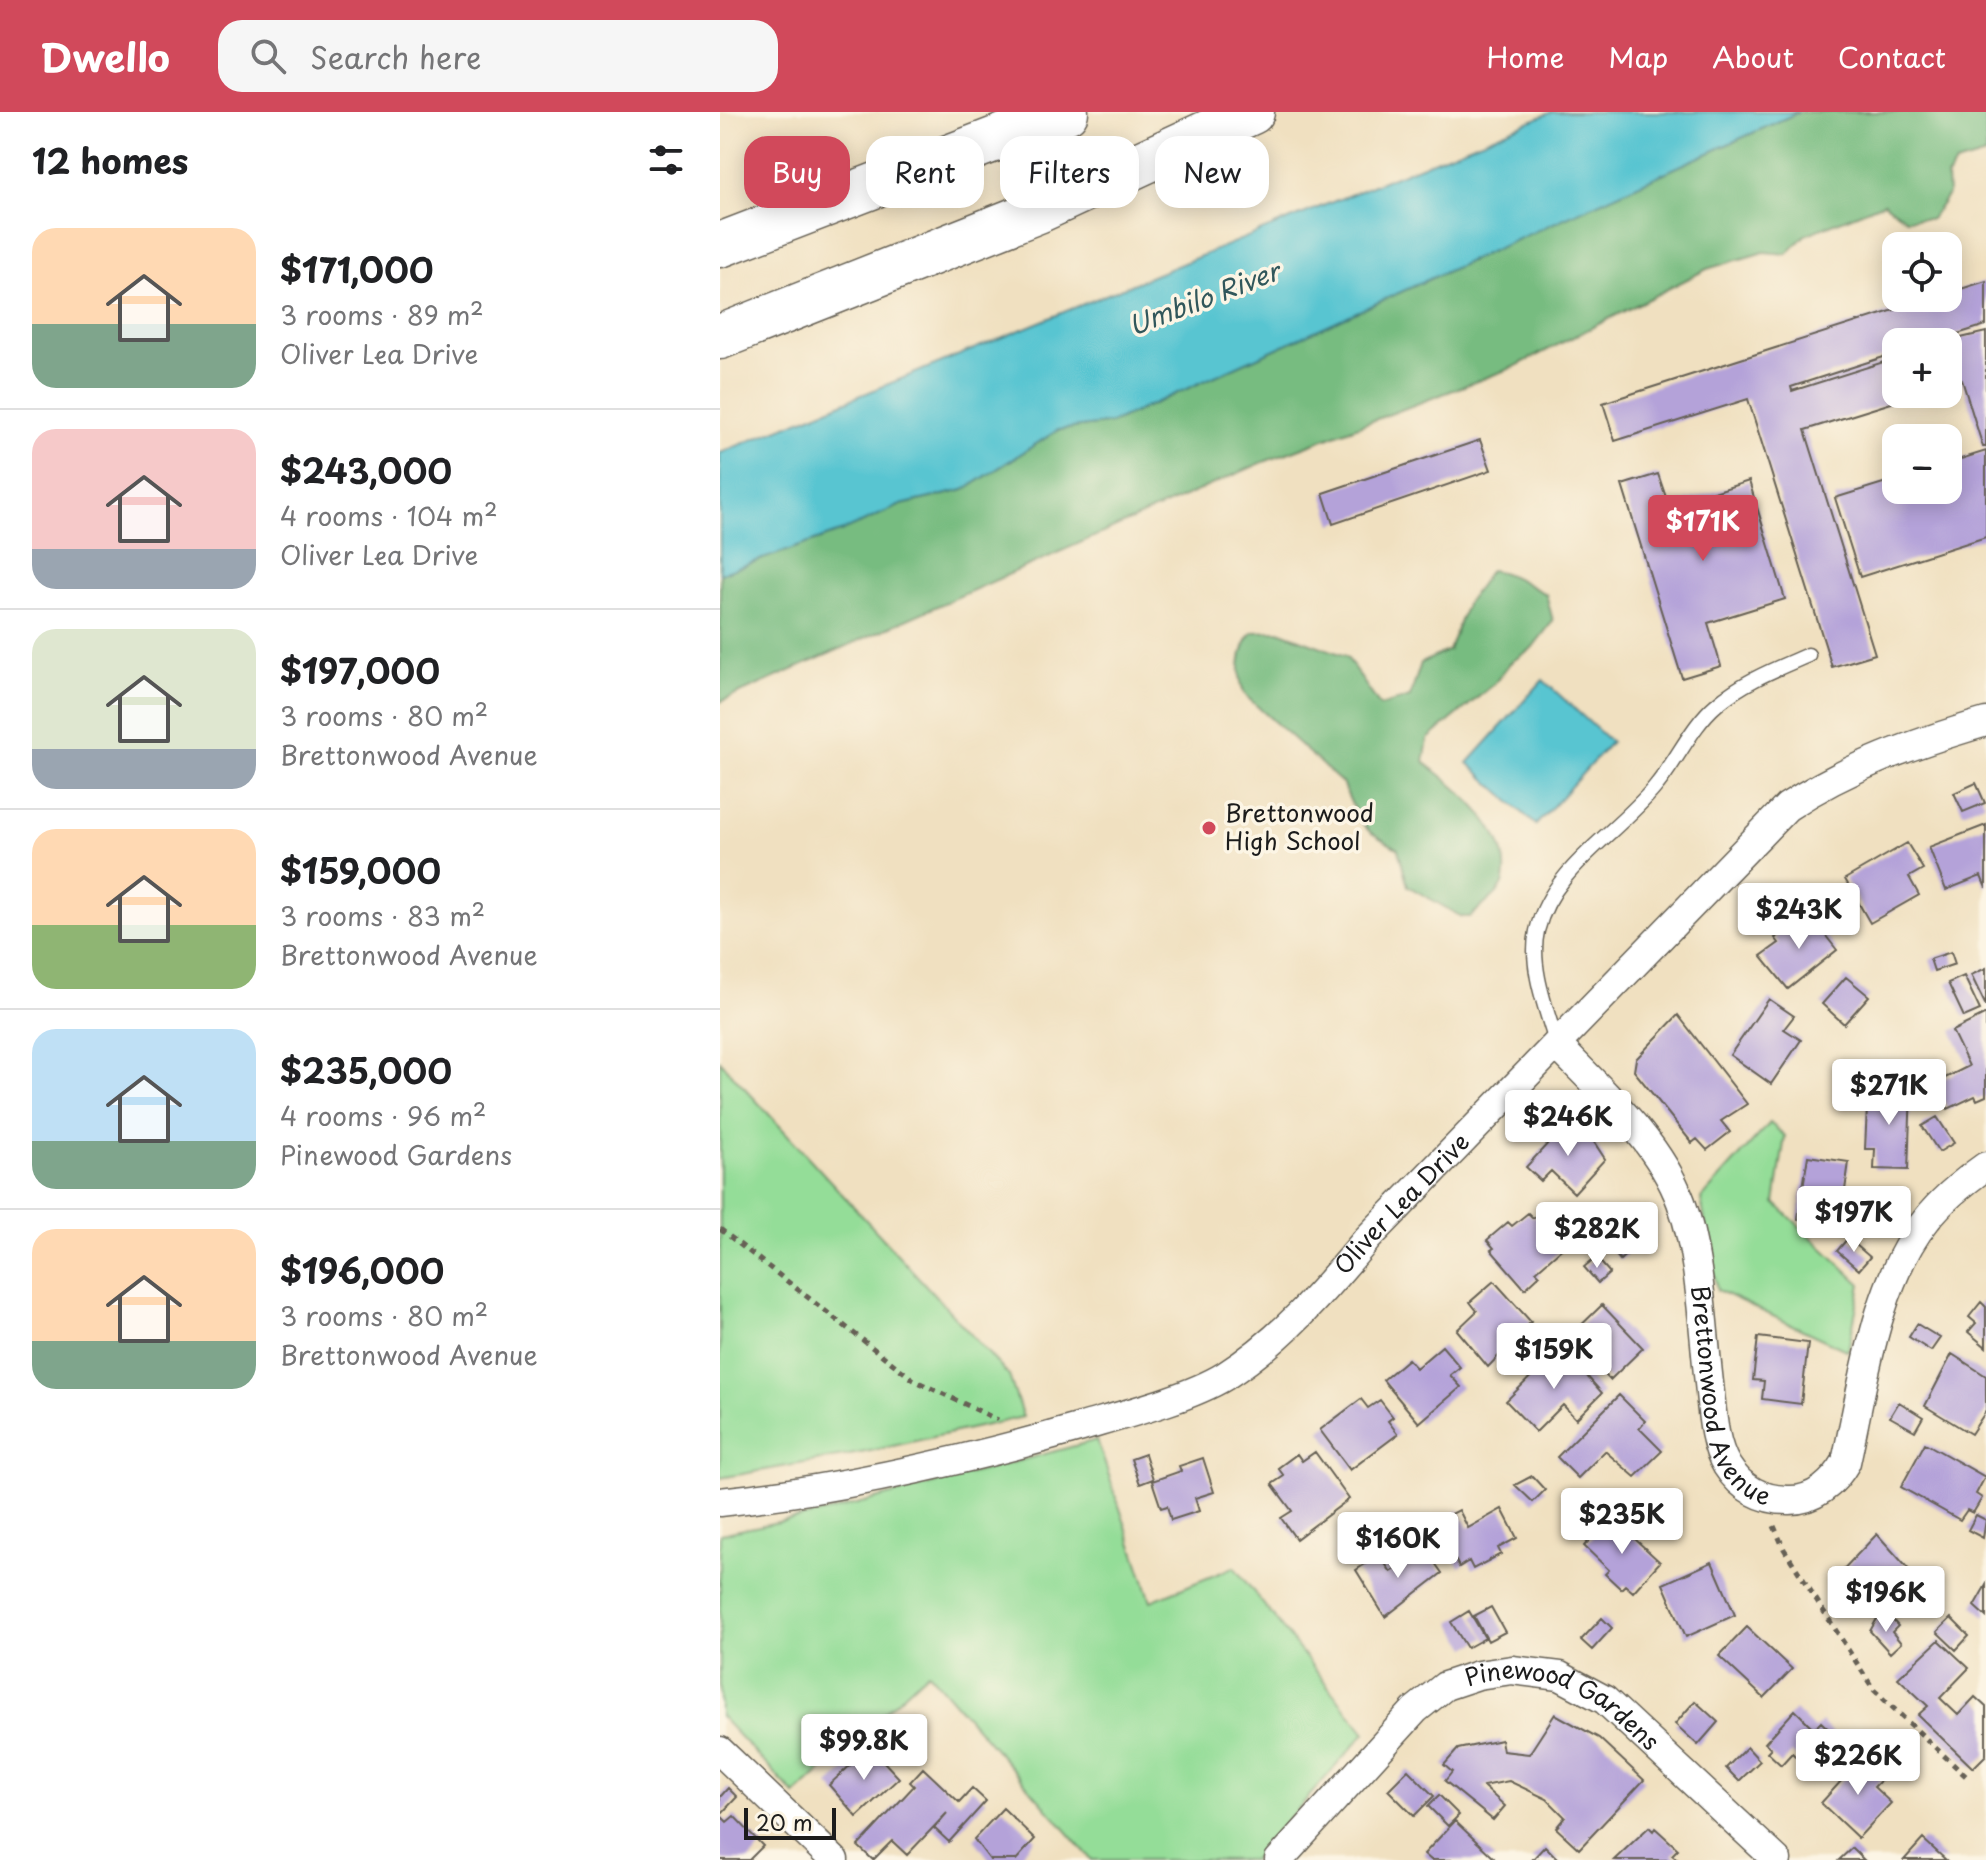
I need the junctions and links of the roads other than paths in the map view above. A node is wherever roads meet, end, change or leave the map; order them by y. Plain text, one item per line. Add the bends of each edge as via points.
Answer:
1 (1066, 112) edge
2 (1252, 112) edge
3 (720, 245) edge
4 (720, 337) edge
5 (1808, 655) dead end
6 (1986, 722) edge
7 (1557, 1045) junction
8 (1986, 1166) edge
9 (720, 1502) edge
10 (720, 1751) edge
11 (834, 1860) edge
12 (1279, 1860) edge
13 (1777, 1860) edge

1 - 3 highway
2 - 4 highway via 1038,211
5 - 7 lane via 1742,685 1714,707 1656,787 1565,877 1545,904 1536,936 1539,980
6 - 7 street, Oliver Lea Drive via 1883,755 1787,807
7 - 8 street, Brettonwood Avenue via 1658,1157 1681,1202 1693,1254 1714,1428 1725,1464 1741,1485 1761,1496 1790,1501 1815,1494 1837,1479 1846,1462 1877,1324 1904,1255 1926,1220
7 - 9 street, Oliver Lea Drive via 1368,1238 1305,1313 1221,1379 1127,1414 888,1477
10 - 11 street
12 - 13 street, Pinewood Gardens via 1415,1710 1445,1686 1512,1670 1560,1676 1605,1700

